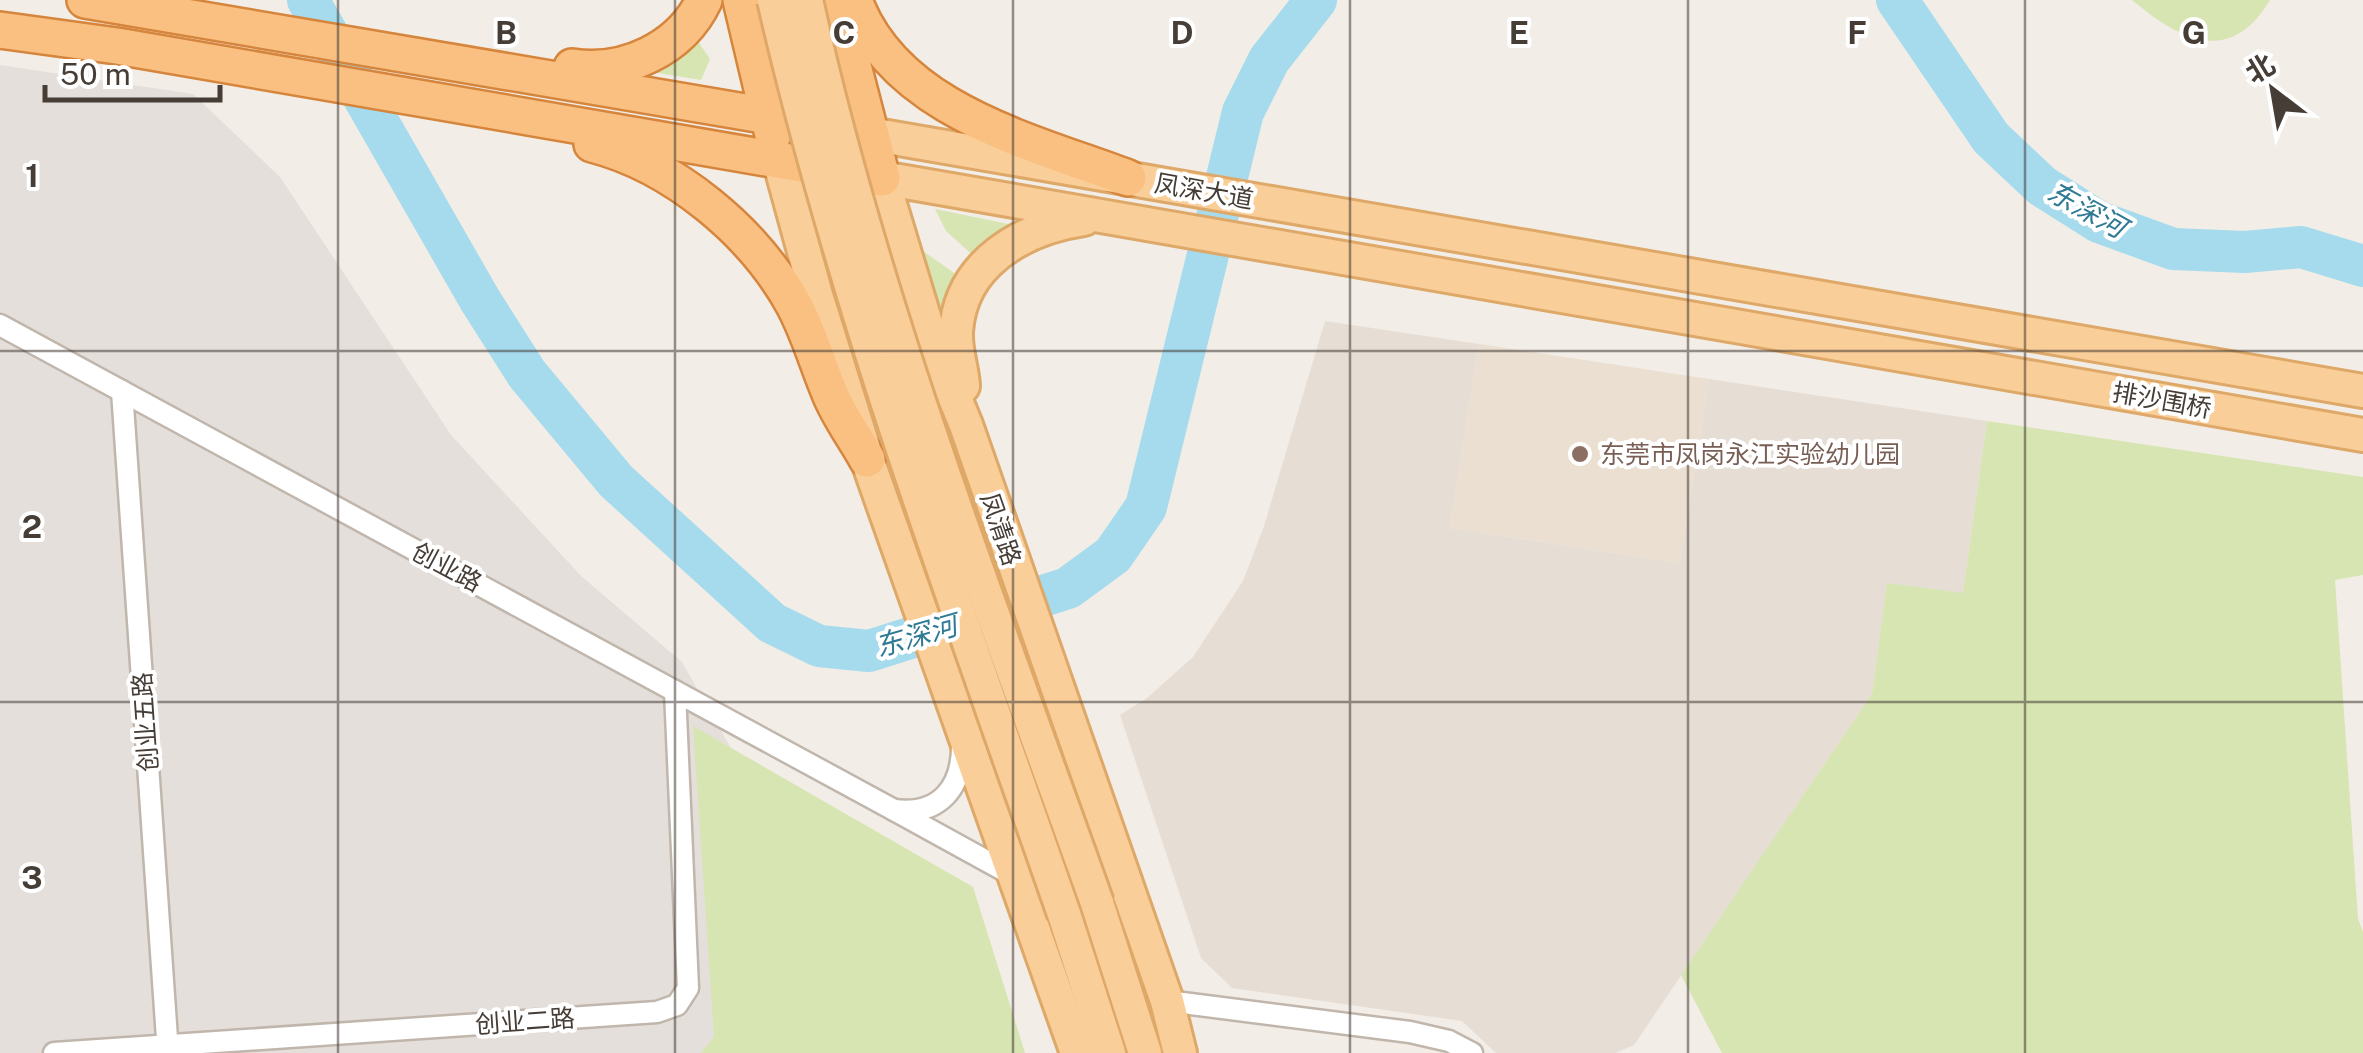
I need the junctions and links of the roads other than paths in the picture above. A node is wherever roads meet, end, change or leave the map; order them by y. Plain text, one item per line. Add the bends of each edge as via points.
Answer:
1 (85, 0) edge
2 (704, 0) edge
3 (741, 0) edge
4 (774, 0) edge
5 (806, 0) edge
6 (836, 0) edge
7 (854, 0) edge
8 (0, 30) edge
9 (461, 63) junction
10 (478, 108) junction
11 (768, 116) junction
12 (870, 134) junction
13 (780, 160) junction
14 (882, 178) junction
15 (1128, 178) junction
16 (1114, 217) junction
17 (1963, 322) joint
18 (0, 325) edge
19 (1962, 365) joint
20 (122, 391) junction
21 (2363, 391) edge
22 (966, 426) junction
23 (2363, 435) edge
24 (867, 459) junction
25 (675, 691) junction
26 (960, 726) junction
27 (894, 810) junction
28 (1016, 878) junction
29 (1166, 1002) junction
30 (168, 1049) edge
31 (54, 1053) edge
32 (1077, 1053) edge
33 (1109, 1053) edge
34 (1145, 1053) edge
35 (1180, 1053) edge
36 (1472, 1053) edge

1 - 9 highway, 凤深大道
2 - 9 highway via 679,35 620,66 584,69 516,58
3 - 11 highway
4 - 33 main road, bridge via 863,332
5 - 34 main road, 凤清路, bridge via 892,320
6 - 12 highway, 凤清路
7 - 15 highway via 888,58 937,98
8 - 10 highway
9 - 11 highway, 凤深大道
10 - 13 highway, 凤深大道
10 - 24 highway via 530,131 621,154 728,223 791,301 830,396
11 - 12 highway, 凤深大道
11 - 13 highway
12 - 14 highway, 凤清路
12 - 15 main road, 凤深大道
13 - 14 highway, 凤深大道
13 - 24 main road
14 - 16 main road, 凤深大道
14 - 22 main road, 凤清路
15 - 17 main road, 凤深大道
16 - 19 main road, 凤深大道
16 - 22 main road via 1032,233 1002,248 976,275 956,334
17 - 21 main road, 排沙围桥
18 - 20 street, 创业路
19 - 23 main road, 排沙围桥
20 - 25 street, 创业路
20 - 30 street, 创业五路
22 - 29 main road, 凤清路
24 - 26 main road
25 - 27 street, 创业路
25 - 30 street, 创业二路 via 688,988 677,1005 657,1012
26 - 27 street via 961,766 948,793 924,811
26 - 28 main road
27 - 28 street, 创业路
28 - 32 main road
29 - 35 main road, 凤清路
29 - 36 street via 1431,1036
30 - 31 street, 创业二路

